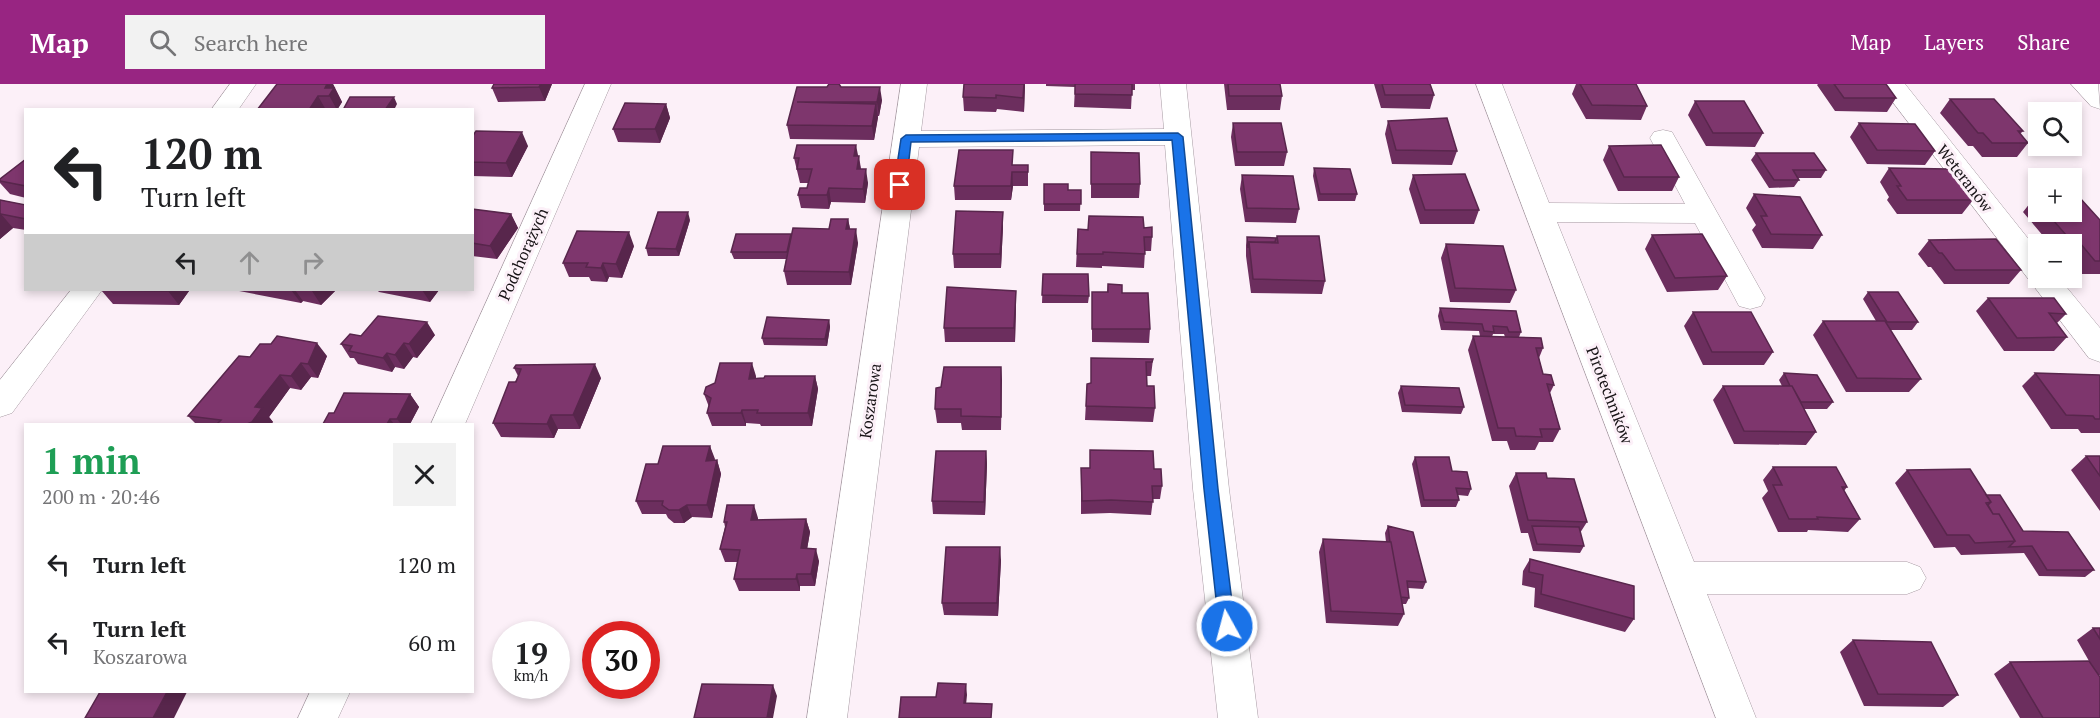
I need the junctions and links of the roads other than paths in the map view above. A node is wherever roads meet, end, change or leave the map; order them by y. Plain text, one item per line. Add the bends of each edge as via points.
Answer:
1 (243, 84) edge
2 (598, 84) edge
3 (914, 84) edge
4 (1173, 84) edge
5 (1489, 84) edge
6 (1892, 84) edge
7 (2084, 84) edge
8 (2100, 101) edge
9 (225, 108) edge
10 (1178, 137) junction
11 (1663, 138) dead end
12 (906, 139) junction
13 (1539, 212) junction
14 (1704, 214) junction
15 (2028, 258) edge
16 (2051, 288) edge
17 (86, 291) edge
18 (1750, 298) dead end
19 (2100, 350) edge
20 (0, 404) edge
21 (448, 423) edge
22 (1682, 578) junction
23 (1906, 578) dead end
24 (330, 693) edge
25 (318, 718) edge
26 (827, 718) edge
27 (1238, 718) edge
28 (1736, 718) edge

1 - 9 street
2 - 21 street, Podchorążych
3 - 12 street, Koszarowa
4 - 10 street
5 - 13 street, Pirotechników
6 - 15 street, Weteranów
7 - 8 street
10 - 12 street
10 - 27 street via 1211,489
11 - 14 street
12 - 26 street, Koszarowa
13 - 14 street
13 - 22 street, Pirotechników
14 - 18 street
16 - 19 street
17 - 20 street
22 - 23 street
22 - 28 street, Pirotechników
24 - 25 street

